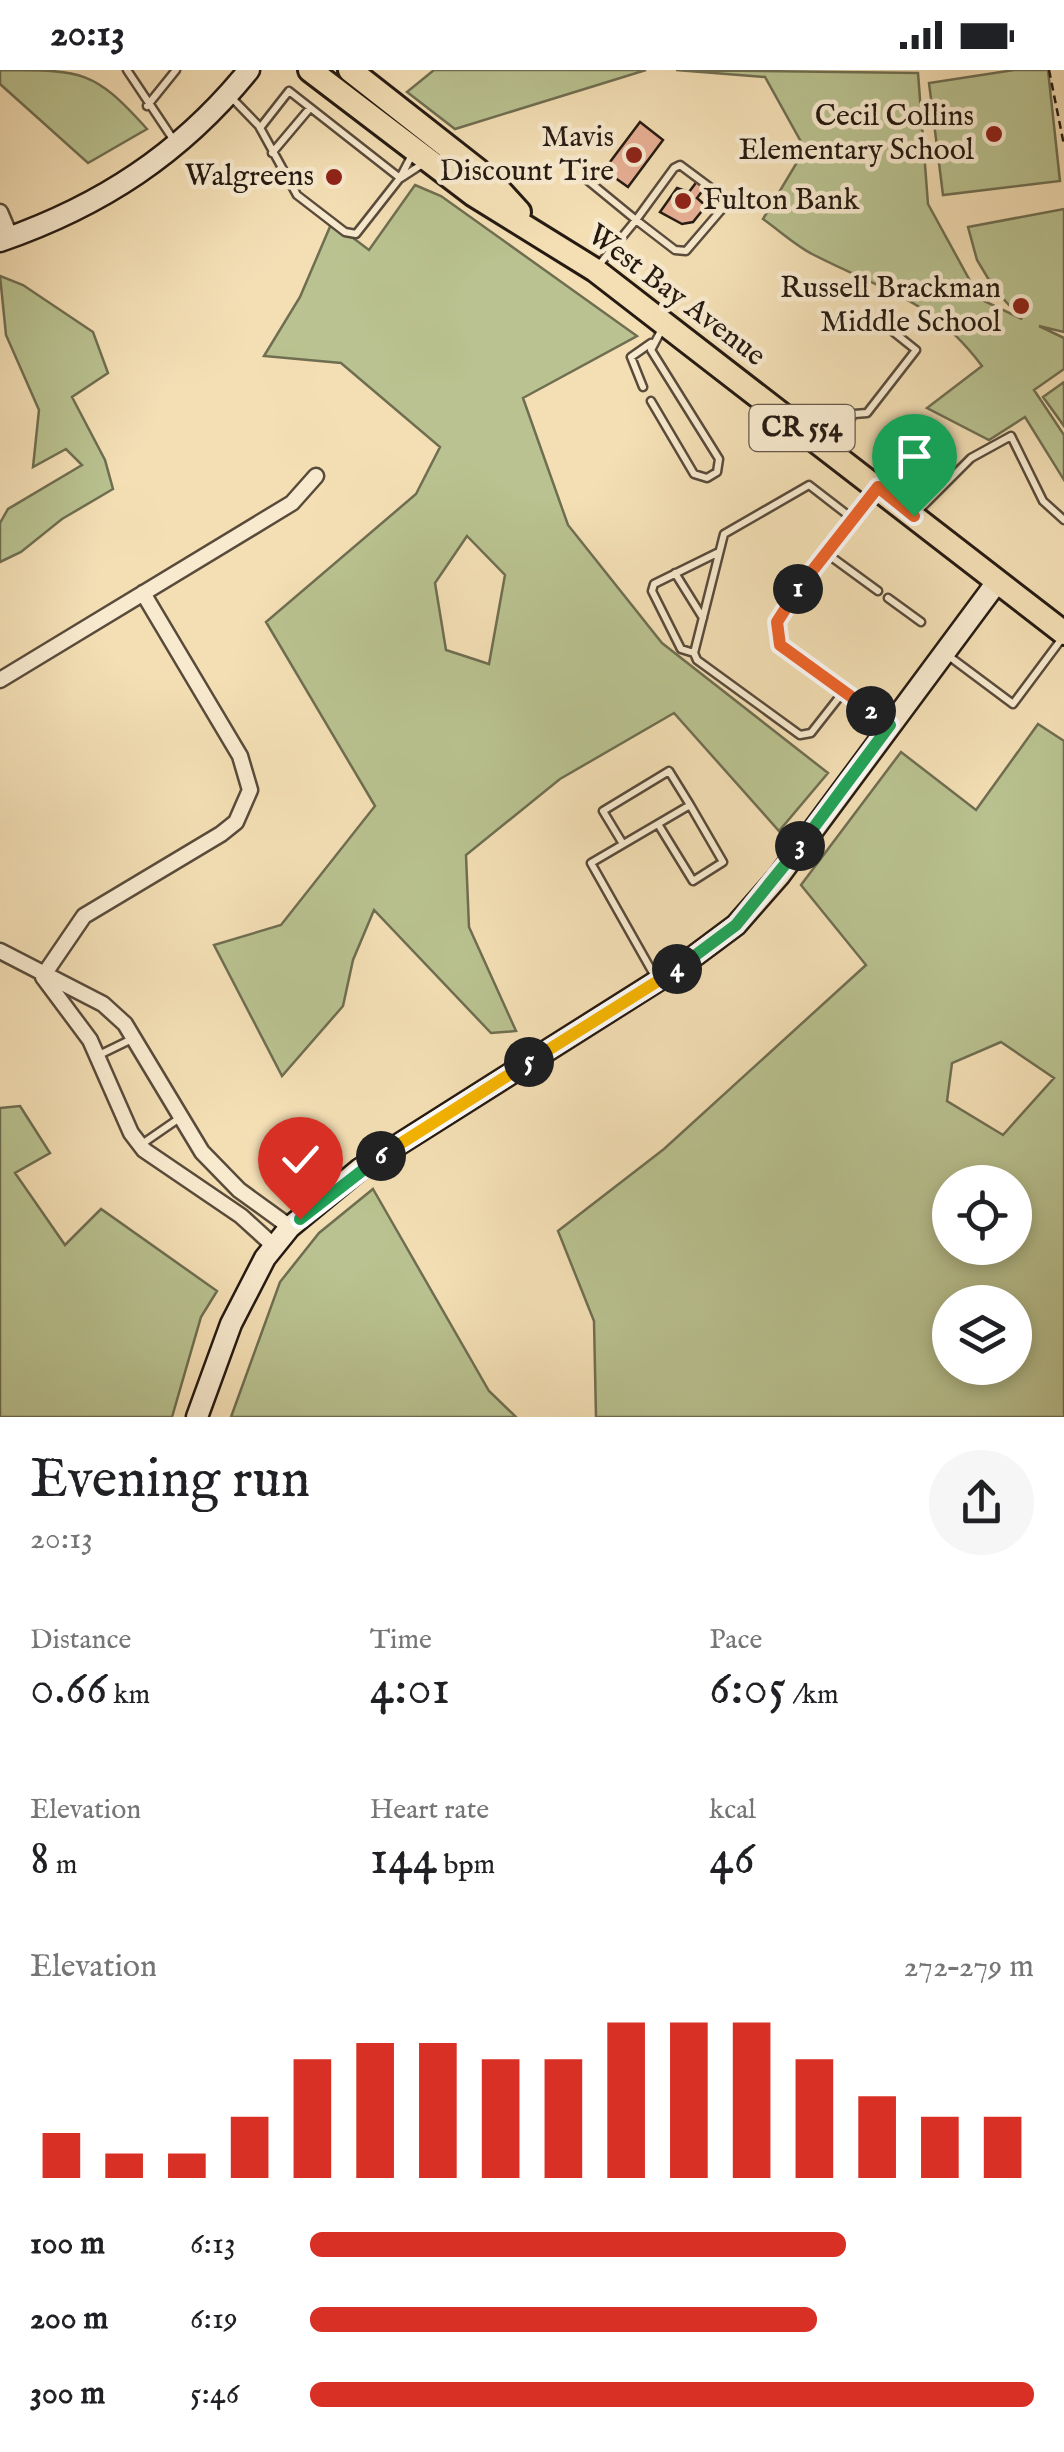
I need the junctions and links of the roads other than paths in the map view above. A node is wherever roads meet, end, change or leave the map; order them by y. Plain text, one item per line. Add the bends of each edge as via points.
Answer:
1 (128, 70) edge
2 (176, 70) edge
3 (249, 70) edge
4 (310, 70) edge
5 (350, 70) edge
6 (228, 94) junction
7 (148, 106) junction
8 (310, 108) junction
9 (260, 128) junction
10 (179, 146) junction
11 (272, 154) junction
12 (420, 156) junction
13 (470, 163) junction
14 (400, 178) junction
15 (586, 178) dead end
16 (0, 212) edge
17 (636, 220) junction
18 (534, 230) junction
19 (5, 240) edge
20 (595, 270) junction
21 (890, 330) dead end
22 (659, 334) junction
23 (643, 387) dead end
24 (651, 401) dead end
25 (829, 448) junction
26 (316, 476) dead end
27 (878, 487) junction
28 (914, 516) junction
29 (852, 519) junction
30 (1064, 520) edge
31 (720, 552) junction
32 (826, 553) junction
33 (676, 573) junction
34 (997, 582) junction
35 (878, 591) dead end
36 (142, 593) junction
37 (888, 598) dead end
38 (702, 618) junction
39 (921, 622) dead end
40 (1064, 634) edge
41 (943, 652) junction
42 (694, 653) junction
43 (0, 680) edge
44 (844, 691) junction
45 (890, 725) junction
46 (690, 805) junction
47 (658, 824) junction
48 (623, 844) junction
49 (0, 952) edge
50 (42, 976) junction
51 (657, 981) junction
52 (135, 1038) junction
53 (97, 1056) junction
54 (182, 1116) junction
55 (140, 1145) junction
56 (218, 1170) junction
57 (202, 1190) junction
58 (290, 1227) junction
59 (274, 1246) junction
60 (197, 1417) edge

1 - 7 lane
2 - 7 lane
3 - 6 street
4 - 12 main road, West Bay Avenue / CR 554
5 - 13 main road, West Bay Avenue / CR 554
6 - 9 lane
6 - 10 street
7 - 10 lane
8 - 9 lane via 289,91
8 - 11 lane
8 - 14 lane
9 - 11 lane
10 - 19 street via 111,194
11 - 14 lane via 296,195 345,232 356,234
12 - 13 main road via 438,150
12 - 14 lane
12 - 14 lane
12 - 18 main road, West Bay Avenue / CR 554
13 - 18 main road, West Bay Avenue / CR 554
15 - 17 lane
16 - 19 street
17 - 17 lane via 686,251 724,204 688,168 674,168
17 - 20 lane
18 - 20 main road, West Bay Avenue / CR 554
20 - 22 main road, West Bay Avenue / CR 554
21 - 25 lane via 916,350 867,413 854,414
22 - 23 lane via 631,357
22 - 24 lane via 654,355 719,459 716,472 707,478 694,474
22 - 25 main road, West Bay Avenue / CR 554
25 - 27 main road, West Bay Avenue / CR 554
26 - 36 street via 292,503
27 - 28 main road, West Bay Avenue / CR 554
27 - 29 lane
28 - 30 lane via 971,458 1011,436 1043,500
28 - 34 main road, West Bay Avenue / CR 554
29 - 31 lane via 808,485 724,534
29 - 32 lane
31 - 33 lane
31 - 38 lane
32 - 35 lane
32 - 44 lane via 782,610 777,633 786,650
33 - 38 lane
33 - 42 lane via 652,591 681,649
34 - 40 main road, West Bay Avenue / CR 554
34 - 41 street
36 - 43 street
36 - 50 street via 240,756 250,790 236,822 221,834 84,916
37 - 39 lane
38 - 42 lane
40 - 41 lane via 1013,704
41 - 45 street
42 - 44 lane via 800,736 811,733
44 - 45 lane
45 - 51 street via 754,906 722,938
46 - 47 lane
46 - 47 lane via 723,862 693,881
46 - 48 lane via 668,770 603,812
47 - 48 lane
48 - 51 lane via 591,864
49 - 50 street
50 - 52 street via 103,1004
50 - 53 street
51 - 58 street via 360,1169
52 - 53 lane
52 - 54 street
53 - 55 street
54 - 55 lane
54 - 56 street
55 - 57 street
56 - 57 lane
56 - 58 street
57 - 59 street
58 - 59 street
59 - 60 street via 231,1324

